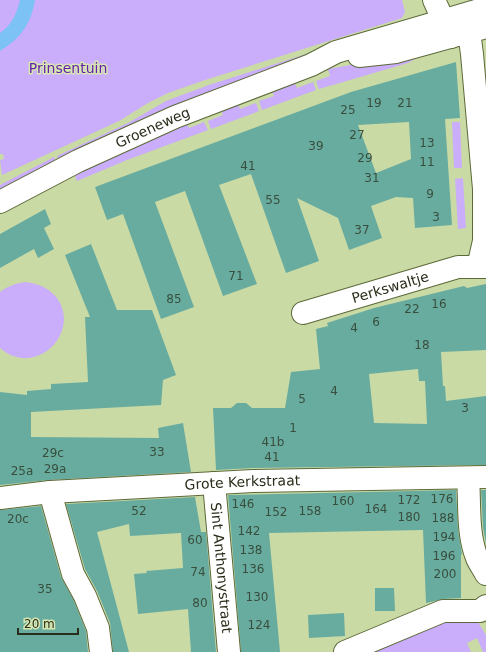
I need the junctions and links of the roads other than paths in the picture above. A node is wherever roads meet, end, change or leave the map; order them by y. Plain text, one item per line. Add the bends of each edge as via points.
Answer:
1 (434, 0) edge
2 (486, 8) edge
3 (462, 26) edge
4 (0, 202) edge
5 (482, 267) edge
6 (303, 313) dead end
7 (477, 477) edge
8 (214, 483) junction
9 (50, 492) junction
10 (0, 498) edge
11 (486, 574) edge
12 (486, 606) edge
13 (101, 652) edge
14 (229, 652) edge
15 (345, 652) edge

1 - 3 street
2 - 3 street, Groeneweg
3 - 4 street, Groeneweg via 336,52 311,65 175,116 67,166
3 - 5 street via 472,54 484,189
5 - 6 street, Perkswaltje via 458,266
7 - 8 street, Grote Kerkstraat
7 - 11 street via 471,531 477,558
8 - 9 street, Grote Kerkstraat
8 - 14 street, Sint Anthonystraat
9 - 10 street, Grote Kerkstraat
9 - 13 street via 73,574 98,628
12 - 15 street via 480,611 443,611

